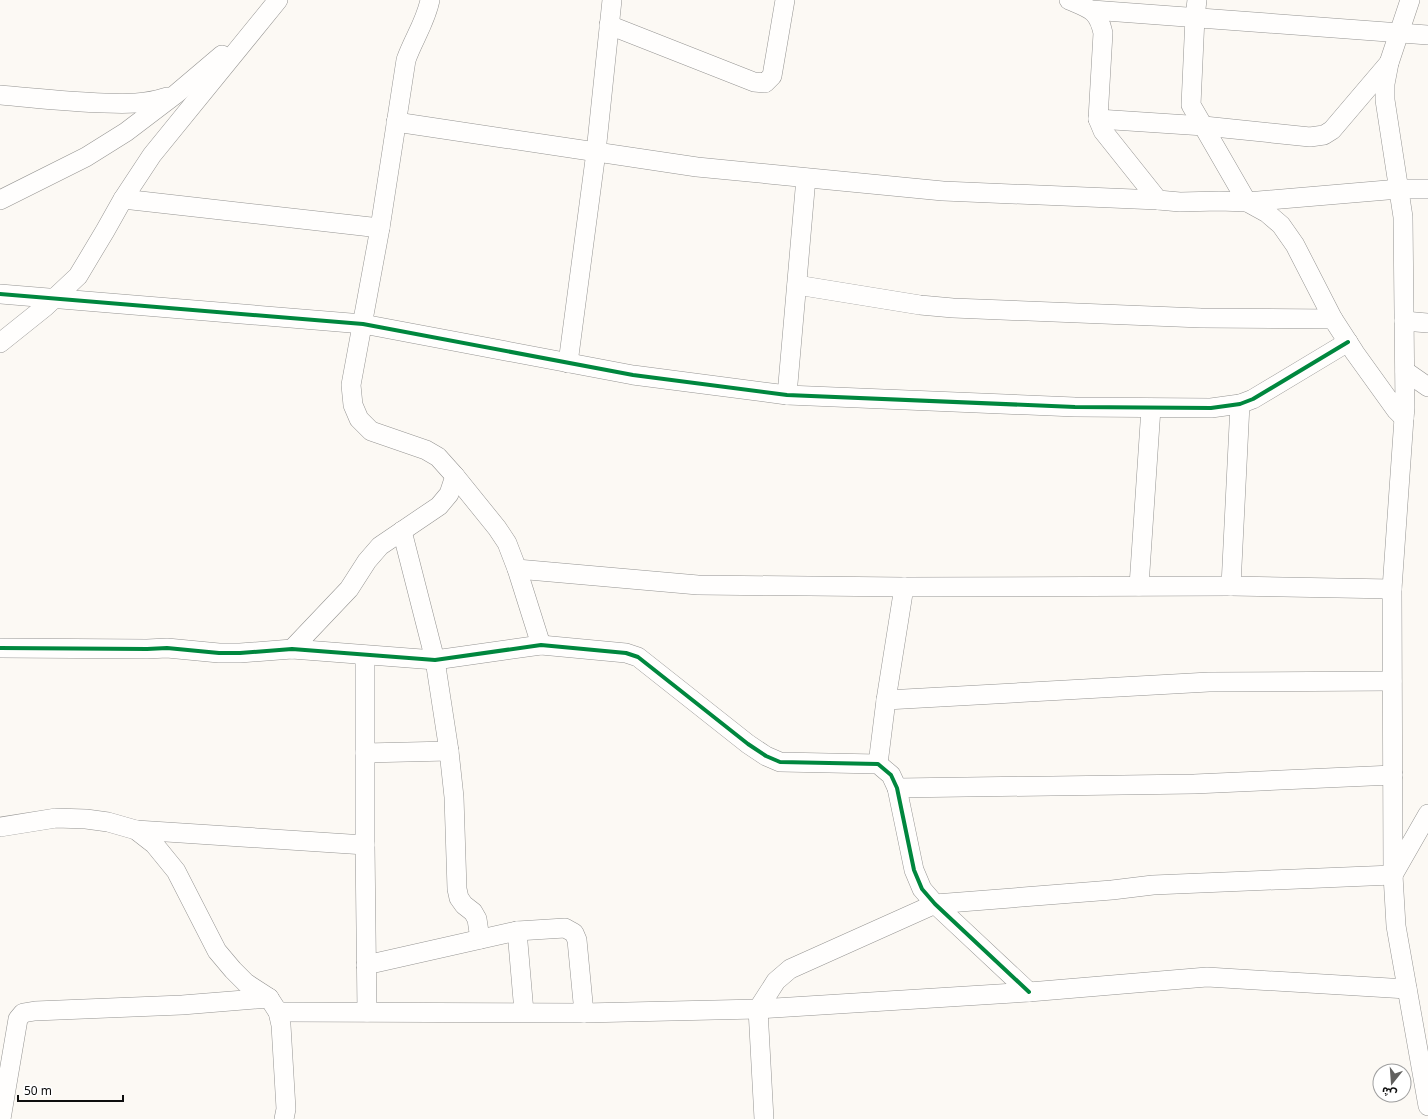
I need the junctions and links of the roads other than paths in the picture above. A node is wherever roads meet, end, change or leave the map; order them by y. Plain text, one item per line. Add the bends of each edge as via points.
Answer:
1 (278, 0) edge
2 (430, 0) edge
3 (612, 0) edge
4 (785, 0) edge
5 (1070, 0) edge
6 (1410, 0) edge
7 (1196, 8) edge
8 (1092, 10) junction
9 (259, 24) junction
10 (609, 25) junction
11 (1399, 33) junction
12 (1428, 35) edge
13 (1389, 63) junction
14 (176, 94) junction
15 (0, 95) edge
16 (1098, 119) junction
17 (396, 122) junction
18 (1204, 126) junction
19 (596, 152) junction
20 (806, 178) junction
21 (1399, 189) junction
22 (1428, 189) edge
23 (123, 199) junction
24 (0, 200) edge
25 (1158, 200) junction
26 (1247, 202) junction
27 (380, 228) junction
28 (797, 285) junction
29 (0, 294) edge
30 (54, 298) junction
31 (1333, 319) junction
32 (1404, 321) junction
33 (362, 324) junction
34 (1428, 324) edge
35 (1348, 342) junction
36 (0, 343) edge
37 (568, 363) junction
38 (1405, 371) junction
39 (1428, 387) edge
40 (787, 395) junction
41 (1240, 404) junction
42 (1151, 408) junction
43 (1404, 418) junction
44 (455, 476) junction
45 (402, 531) junction
46 (517, 569) junction
47 (1139, 586) junction
48 (1231, 586) junction
49 (904, 587) junction
50 (1392, 589) junction
51 (541, 645) junction
52 (0, 648) edge
53 (292, 649) junction
54 (365, 654) junction
55 (435, 660) junction
56 (1392, 681) junction
57 (886, 700) junction
58 (449, 751) junction
59 (365, 753) junction
60 (878, 764) junction
61 (1393, 775) junction
62 (897, 788) junction
63 (1428, 814) edge
64 (0, 827) edge
65 (136, 830) junction
66 (365, 845) junction
67 (1393, 875) junction
68 (935, 904) junction
69 (517, 931) junction
70 (480, 939) junction
71 (366, 965) junction
72 (1407, 989) junction
73 (1029, 992) junction
74 (273, 1005) junction
75 (758, 1009) junction
76 (367, 1012) junction
77 (524, 1012) junction
78 (584, 1012) junction
79 (1428, 1106) edge
80 (2, 1107) edge
81 (284, 1119) edge
82 (764, 1119) edge

1 - 9 street
2 - 17 street via 425,19 406,60
3 - 10 street
4 - 10 street via 772,76 764,83 754,82
5 - 8 street
6 - 11 street
7 - 8 street
7 - 11 street
7 - 18 street via 1191,105
8 - 16 street via 1101,22 1103,33
9 - 14 street
9 - 23 street via 152,156
10 - 19 street
11 - 12 street
11 - 13 street
13 - 18 street via 1332,130 1324,135 1310,137
13 - 21 street via 1385,100
14 - 15 street via 137,104 78,103
14 - 24 street via 126,132 86,157
16 - 18 street
16 - 25 street via 1103,132
17 - 19 street
17 - 27 street
18 - 26 street
19 - 20 street via 697,167
19 - 37 street
20 - 25 street via 943,192
20 - 28 street
21 - 22 street
21 - 26 street
21 - 32 street via 1403,217
23 - 27 street
23 - 30 street via 78,276
25 - 26 street
26 - 31 street via 1267,213 1281,225 1295,245
27 - 33 street
28 - 31 street via 953,308 1201,318
28 - 40 street
29 - 30 street
30 - 33 street
30 - 36 street
31 - 35 street
32 - 34 street
32 - 38 street
33 - 37 street
33 - 44 street via 351,385 353,404 359,419 371,431 426,450 438,457
35 - 41 street via 1253,400
35 - 43 street
37 - 40 street via 633,376
38 - 39 street
38 - 43 street
40 - 42 street
41 - 42 street via 1211,408
41 - 48 street
42 - 47 street
43 - 50 street
44 - 45 street via 449,494 439,506
44 - 46 street via 498,528
45 - 53 street via 380,546 367,560 349,589
45 - 55 street
46 - 49 street via 698,585
46 - 51 street
47 - 48 street
47 - 49 street
48 - 50 street
49 - 57 street
50 - 56 street
51 - 55 street
51 - 60 street via 626,653 638,657 748,744 780,762
52 - 53 street via 167,648 219,653
53 - 54 street
54 - 55 street
54 - 59 street
55 - 58 street
56 - 57 street via 1209,682
56 - 61 street
57 - 60 street
58 - 59 street
58 - 70 street via 457,889 459,898 477,918
59 - 66 street
60 - 62 street via 891,775
61 - 62 street via 1194,784
61 - 67 street
62 - 68 street via 914,870 922,889
63 - 67 street
64 - 65 street via 56,818 108,822
65 - 66 street
65 - 74 street via 154,844 176,871 217,951 246,983
66 - 71 street
67 - 68 street via 1153,885
67 - 72 street via 1396,926
68 - 73 street
68 - 75 street via 790,969 776,982
69 - 70 street
69 - 77 street
69 - 78 street via 565,928 574,933 577,940
70 - 71 street
71 - 76 street
72 - 73 street via 1207,977
72 - 79 street
73 - 75 street
74 - 76 street
74 - 80 street via 204,1004 35,1010 23,1013 18,1019
74 - 81 street via 281,1024 286,1109
75 - 78 street
75 - 82 street
76 - 77 street
77 - 78 street

